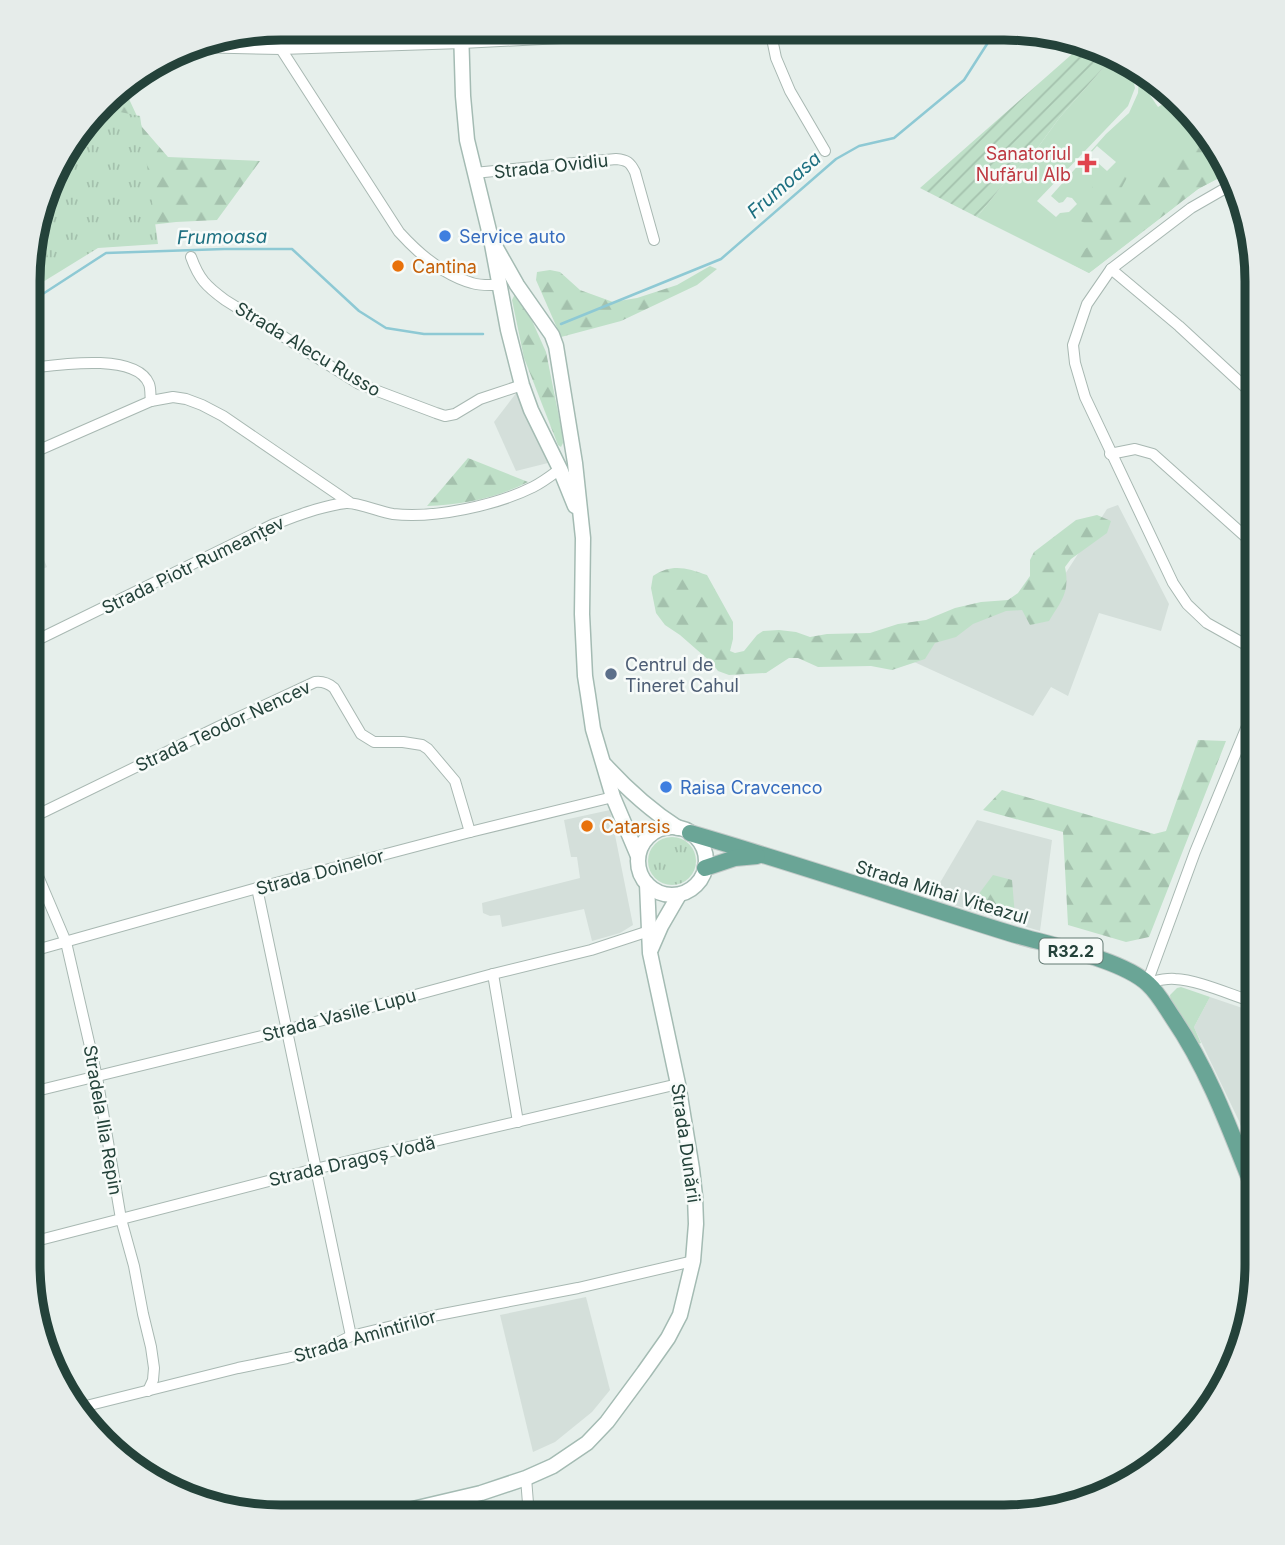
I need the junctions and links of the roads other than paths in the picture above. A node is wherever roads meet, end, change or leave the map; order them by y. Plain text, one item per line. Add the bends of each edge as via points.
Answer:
1 (772, 40) edge
2 (282, 41) edge
3 (394, 41) edge
4 (461, 41) edge
5 (221, 48) edge
6 (281, 49) junction
7 (825, 151) dead end
8 (474, 173) junction
9 (1226, 188) edge
10 (491, 239) junction
11 (654, 240) dead end
12 (191, 257) dead end
13 (1111, 269) junction
14 (520, 290) junction
15 (501, 291) junction
16 (40, 367) edge
17 (522, 384) junction
18 (1245, 387) edge
19 (151, 401) junction
20 (572, 443) junction
21 (549, 447) junction
22 (40, 450) edge
23 (1110, 454) junction
24 (560, 469) junction
25 (349, 502) junction
26 (581, 520) junction
27 (1245, 536) edge
28 (40, 639) edge
29 (1245, 644) edge
30 (1245, 732) edge
31 (602, 761) junction
32 (613, 797) junction
33 (40, 813) edge
34 (684, 831) junction
35 (470, 832) junction
36 (763, 855) junction
37 (638, 856) junction
38 (705, 868) junction
39 (40, 881) edge
40 (647, 884) junction
41 (257, 888) junction
42 (678, 895) junction
43 (649, 931) junction
44 (66, 942) junction
45 (40, 949) edge
46 (650, 953) junction
47 (493, 974) junction
48 (1147, 983) junction
49 (1244, 999) edge
50 (286, 1030) junction
51 (97, 1077) junction
52 (678, 1084) junction
53 (40, 1090) edge
54 (518, 1122) junction
55 (1244, 1166) edge
56 (315, 1169) junction
57 (121, 1219) junction
58 (40, 1240) edge
59 (693, 1261) junction
60 (351, 1336) junction
61 (148, 1391) junction
62 (87, 1406) edge
63 (526, 1478) junction
64 (434, 1504) edge
65 (527, 1504) edge

1 - 7 street via 790,91
2 - 6 street
3 - 6 street
4 - 8 main road via 465,121
5 - 6 street
6 - 15 street via 415,250 450,274
8 - 10 main road
8 - 11 street, Strada Ovidiu via 626,160 635,172
9 - 13 street via 1191,208
10 - 14 main road
10 - 15 main road
12 - 17 street, Strada Alecu Russo via 207,287 225,300 359,384 402,402 445,416
13 - 18 street
13 - 23 street via 1087,304 1073,345 1085,397
14 - 15 main road
14 - 20 main road via 555,340
15 - 17 main road
16 - 19 street via 119,366 142,374
17 - 21 main road
19 - 22 street
19 - 25 street via 173,397 202,405
20 - 21 main road via 560,453
20 - 26 main road
21 - 24 main road
23 - 27 street via 1135,449 1153,454
23 - 29 street via 1172,583 1207,623
24 - 25 street, Strada Piotr Rumeanțev via 507,498 451,512 392,514
24 - 26 main road
25 - 28 street, Strada Piotr Rumeanțev via 274,524
26 - 31 main road via 585,676
30 - 48 street
31 - 32 main road
31 - 34 main road via 652,811
32 - 35 street, Strada Doinelor
32 - 37 main road
33 - 35 street, Strada Teodor Nencev via 321,681 334,688 368,739 428,749 455,781
34 - 36 main road, Strada Mihai Viteazul / R32.2
34 - 37 main road via 662,829 652,834
34 - 38 main road via 699,841
35 - 41 street, Strada Doinelor
36 - 38 main road, Strada Mihai Viteazul / R32.2
36 - 48 main road, Strada Mihai Viteazul / R32.2 via 1101,960
37 - 40 main road via 639,871
38 - 42 main road via 696,885
39 - 44 street, Stradela Ilia Repin
40 - 42 main road via 664,894
40 - 43 main road, Strada Dunării
41 - 44 street, Strada Doinelor
41 - 50 street
42 - 46 main road
43 - 46 main road, Strada Dunării
43 - 47 street, Strada Vasile Lupu
44 - 45 street, Strada Doinelor
44 - 51 street, Stradela Ilia Repin
46 - 52 main road, Strada Dunării
47 - 50 street, Strada Vasile Lupu
47 - 54 street
48 - 49 street via 1176,979
48 - 55 main road, Strada Mihai Viteazul / R32.2 via 1195,1054
50 - 51 street, Strada Vasile Lupu
50 - 56 street
51 - 53 street, Strada Vasile Lupu
51 - 57 street, Stradela Ilia Repin
52 - 54 street, Strada Dragoș Vodă
52 - 59 main road, Strada Dunării via 695,1196
54 - 56 street, Strada Dragoș Vodă
56 - 57 street, Strada Dragoș Vodă
56 - 60 street
57 - 58 street, Strada Dragoș Vodă
57 - 61 street, Stradela Ilia Repin via 151,1347 154,1368
59 - 60 street, Strada Amintirilor
59 - 63 main road, Strada Dunării via 680,1315 668,1338 607,1422 587,1443
60 - 61 street, Strada Amintirilor via 327,1348
61 - 62 street, Strada Amintirilor
63 - 64 main road, Strada Dunării
63 - 65 street

